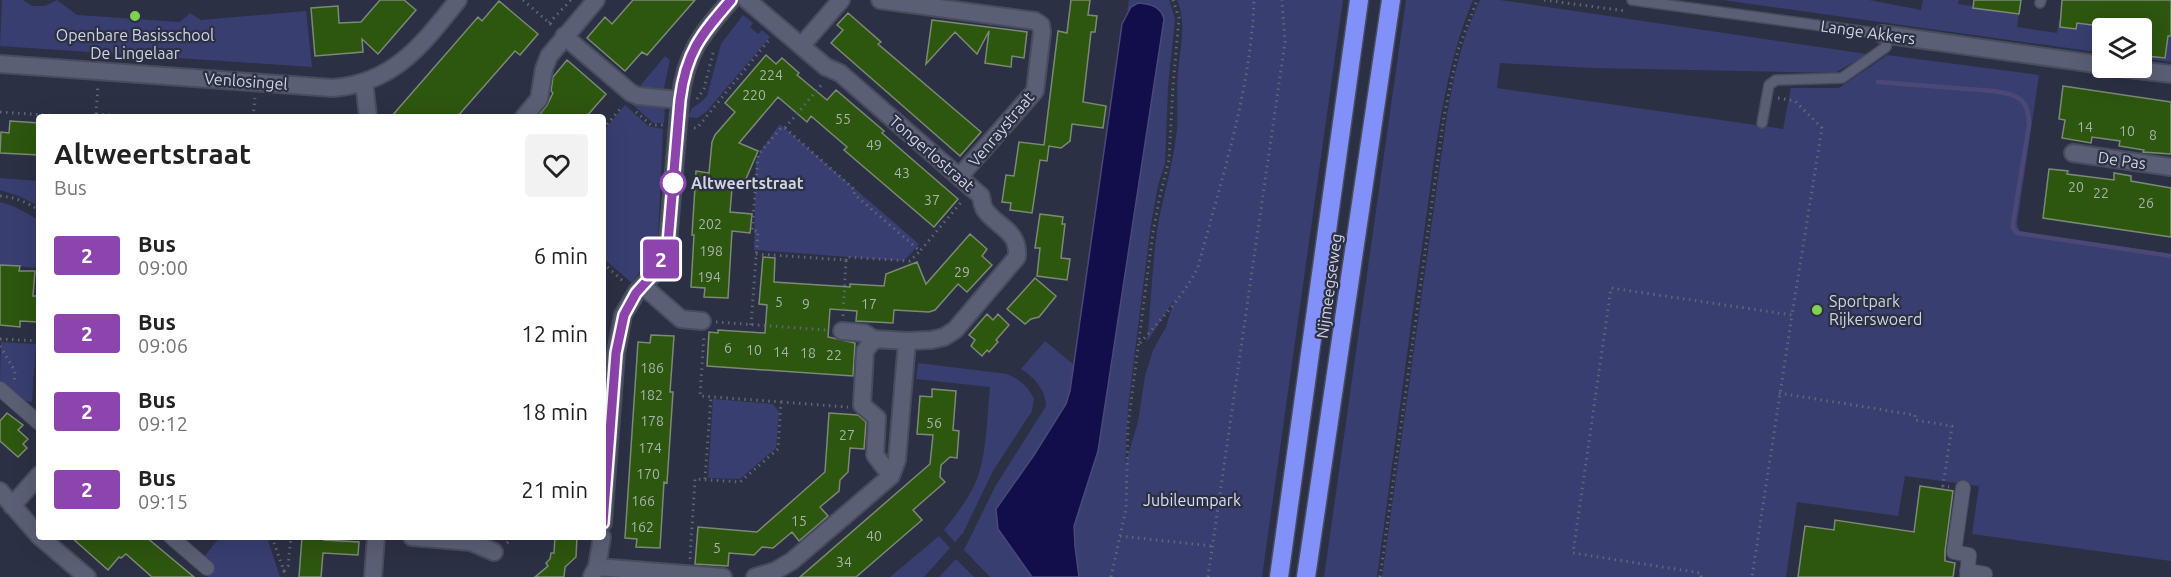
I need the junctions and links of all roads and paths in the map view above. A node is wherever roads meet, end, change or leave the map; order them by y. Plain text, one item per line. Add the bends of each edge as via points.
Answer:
1 (458, 0) edge
2 (523, 0) edge
3 (571, 0) edge
4 (596, 0) edge
5 (731, 0) edge
6 (747, 0) edge
7 (841, 0) edge
8 (880, 0) edge
9 (1173, 0) edge
10 (1254, 0) edge
11 (1282, 0) edge
12 (1359, 0) edge
13 (1391, 0) edge
14 (1477, 0) edge
15 (1632, 0) edge
16 (549, 23) junction
17 (780, 27) junction
18 (1885, 34) junction
19 (564, 36) junction
20 (802, 45) junction
21 (716, 46) dead end
22 (2092, 63) edge
23 (0, 64) edge
24 (833, 70) junction
25 (2152, 72) edge
26 (2171, 74) edge
27 (364, 82) junction
28 (98, 86) dead end
29 (255, 96) dead end
30 (1767, 97) junction
31 (629, 98) junction
32 (680, 100) junction
33 (0, 112) edge
34 (36, 114) edge
35 (96, 114) edge
36 (254, 114) edge
37 (368, 114) edge
38 (526, 114) edge
39 (1762, 123) dead end
40 (606, 125) edge
41 (678, 126) junction
42 (785, 128) junction
43 (2073, 153) dead end
44 (2171, 167) edge
45 (959, 177) junction
46 (973, 188) junction
47 (0, 196) edge
48 (36, 208) edge
49 (920, 251) junction
50 (756, 254) junction
51 (846, 260) junction
52 (606, 265) edge
53 (640, 290) junction
54 (1792, 315) junction
55 (704, 321) junction
56 (751, 325) junction
57 (842, 331) junction
58 (0, 339) edge
59 (874, 339) junction
60 (36, 341) edge
61 (907, 341) junction
62 (1139, 344) junction
63 (0, 346) edge
64 (0, 389) edge
65 (1779, 393) junction
66 (711, 396) junction
67 (12, 399) junction
68 (781, 402) junction
69 (867, 409) junction
70 (36, 420) edge
71 (606, 451) edge
72 (891, 476) junction
73 (36, 478) edge
74 (705, 479) junction
75 (1963, 488) joint
76 (0, 491) edge
77 (12, 506) junction
78 (36, 534) edge
79 (1120, 536) junction
80 (43, 540) edge
81 (174, 540) edge
82 (273, 540) edge
83 (291, 540) edge
84 (376, 540) edge
85 (447, 540) edge
86 (601, 540) edge
87 (1212, 546) junction
88 (494, 552) dead end
89 (207, 568) dead end
90 (284, 570) junction
91 (595, 572) edge
92 (689, 574) junction
93 (1967, 574) edge
94 (1985, 574) dead end
95 (87, 577) edge
96 (284, 577) edge
97 (373, 577) edge
98 (723, 577) edge
99 (755, 577) edge
100 (1111, 577) edge
101 (1208, 577) edge
102 (1279, 577) edge
103 (1306, 577) edge
104 (1380, 577) edge
105 (1701, 577) edge
106 (1752, 577) edge

1 - 27 street, Venlosingel via 421,46 384,73
2 - 16 path
3 - 16 path
4 - 19 street
5 - 32 street via 690,54
6 - 17 street, Tongerlostraat
7 - 20 street
8 - 45 street, Venraystraat via 1035,21 1041,25 1035,91
9 - 62 path via 1179,18 1169,160 1155,223
10 - 62 path via 1242,100 1198,267 1191,282
11 - 87 path via 1285,42
12 - 102 highway, Nijmeegseweg
13 - 103 highway, Nijmeegseweg
14 - 104 path via 1458,50 1444,116
15 - 18 lane, Lange Akkers
16 - 19 path
17 - 20 street, Tongerlostraat
17 - 41 path via 697,128
18 - 22 street, Lange Akkers
18 - 30 lane via 1886,47 1842,78 1776,80 1769,85
19 - 31 street
19 - 38 street via 549,56 539,99
20 - 24 street, Tongerlostraat
21 - 32 path via 704,89 698,98
23 - 27 street, Venlosingel via 333,88
24 - 42 path
24 - 45 street, Tongerlostraat
25 - 26 street
27 - 37 street
28 - 35 path
29 - 36 path
30 - 39 lane
30 - 54 path via 1795,101 1822,128
31 - 32 street
31 - 40 path
31 - 41 path via 651,125
32 - 41 street
33 - 34 path
41 - 53 street via 668,243 656,271
42 - 49 path
42 - 50 path via 780,128 758,155 752,231 758,231
43 - 44 street, De Pas
45 - 46 street, Tongerlostraat
46 - 49 path
46 - 61 street, Tongerlostraat via 981,195 984,208 1014,237 1017,257 955,330 931,340
47 - 48 path
49 - 51 path via 910,261
50 - 51 path
50 - 56 path
51 - 57 path
52 - 53 path
53 - 55 street via 681,319
53 - 71 street via 624,315
54 - 65 path
54 - 105 path via 1611,288 1573,553 1701,573
55 - 56 path
55 - 66 path via 700,396
56 - 57 path
57 - 59 street, Tongerlostraat via 864,333
58 - 60 path
59 - 61 street, Tongerlostraat
59 - 69 street via 865,351 862,405
61 - 72 street via 897,460
62 - 79 path via 1128,425 1126,509
63 - 67 path via 15,371
64 - 67 street
65 - 75 path via 1915,415 1915,420 1952,426 1943,486
65 - 106 path
66 - 68 path
66 - 74 path
67 - 70 street
68 - 69 path
68 - 74 path via 778,448 740,482
69 - 72 street via 877,418 875,455
72 - 99 street via 792,561
73 - 77 street
74 - 92 path via 695,479
75 - 93 street via 1954,552 1969,555
76 - 77 street
77 - 78 street
79 - 87 path
79 - 100 path
80 - 95 street
81 - 89 street
82 - 90 path
83 - 90 path via 288,566
84 - 97 street
85 - 88 street via 471,542
86 - 91 street
87 - 101 path
90 - 96 path
91 - 92 street
92 - 98 street
93 - 94 street

